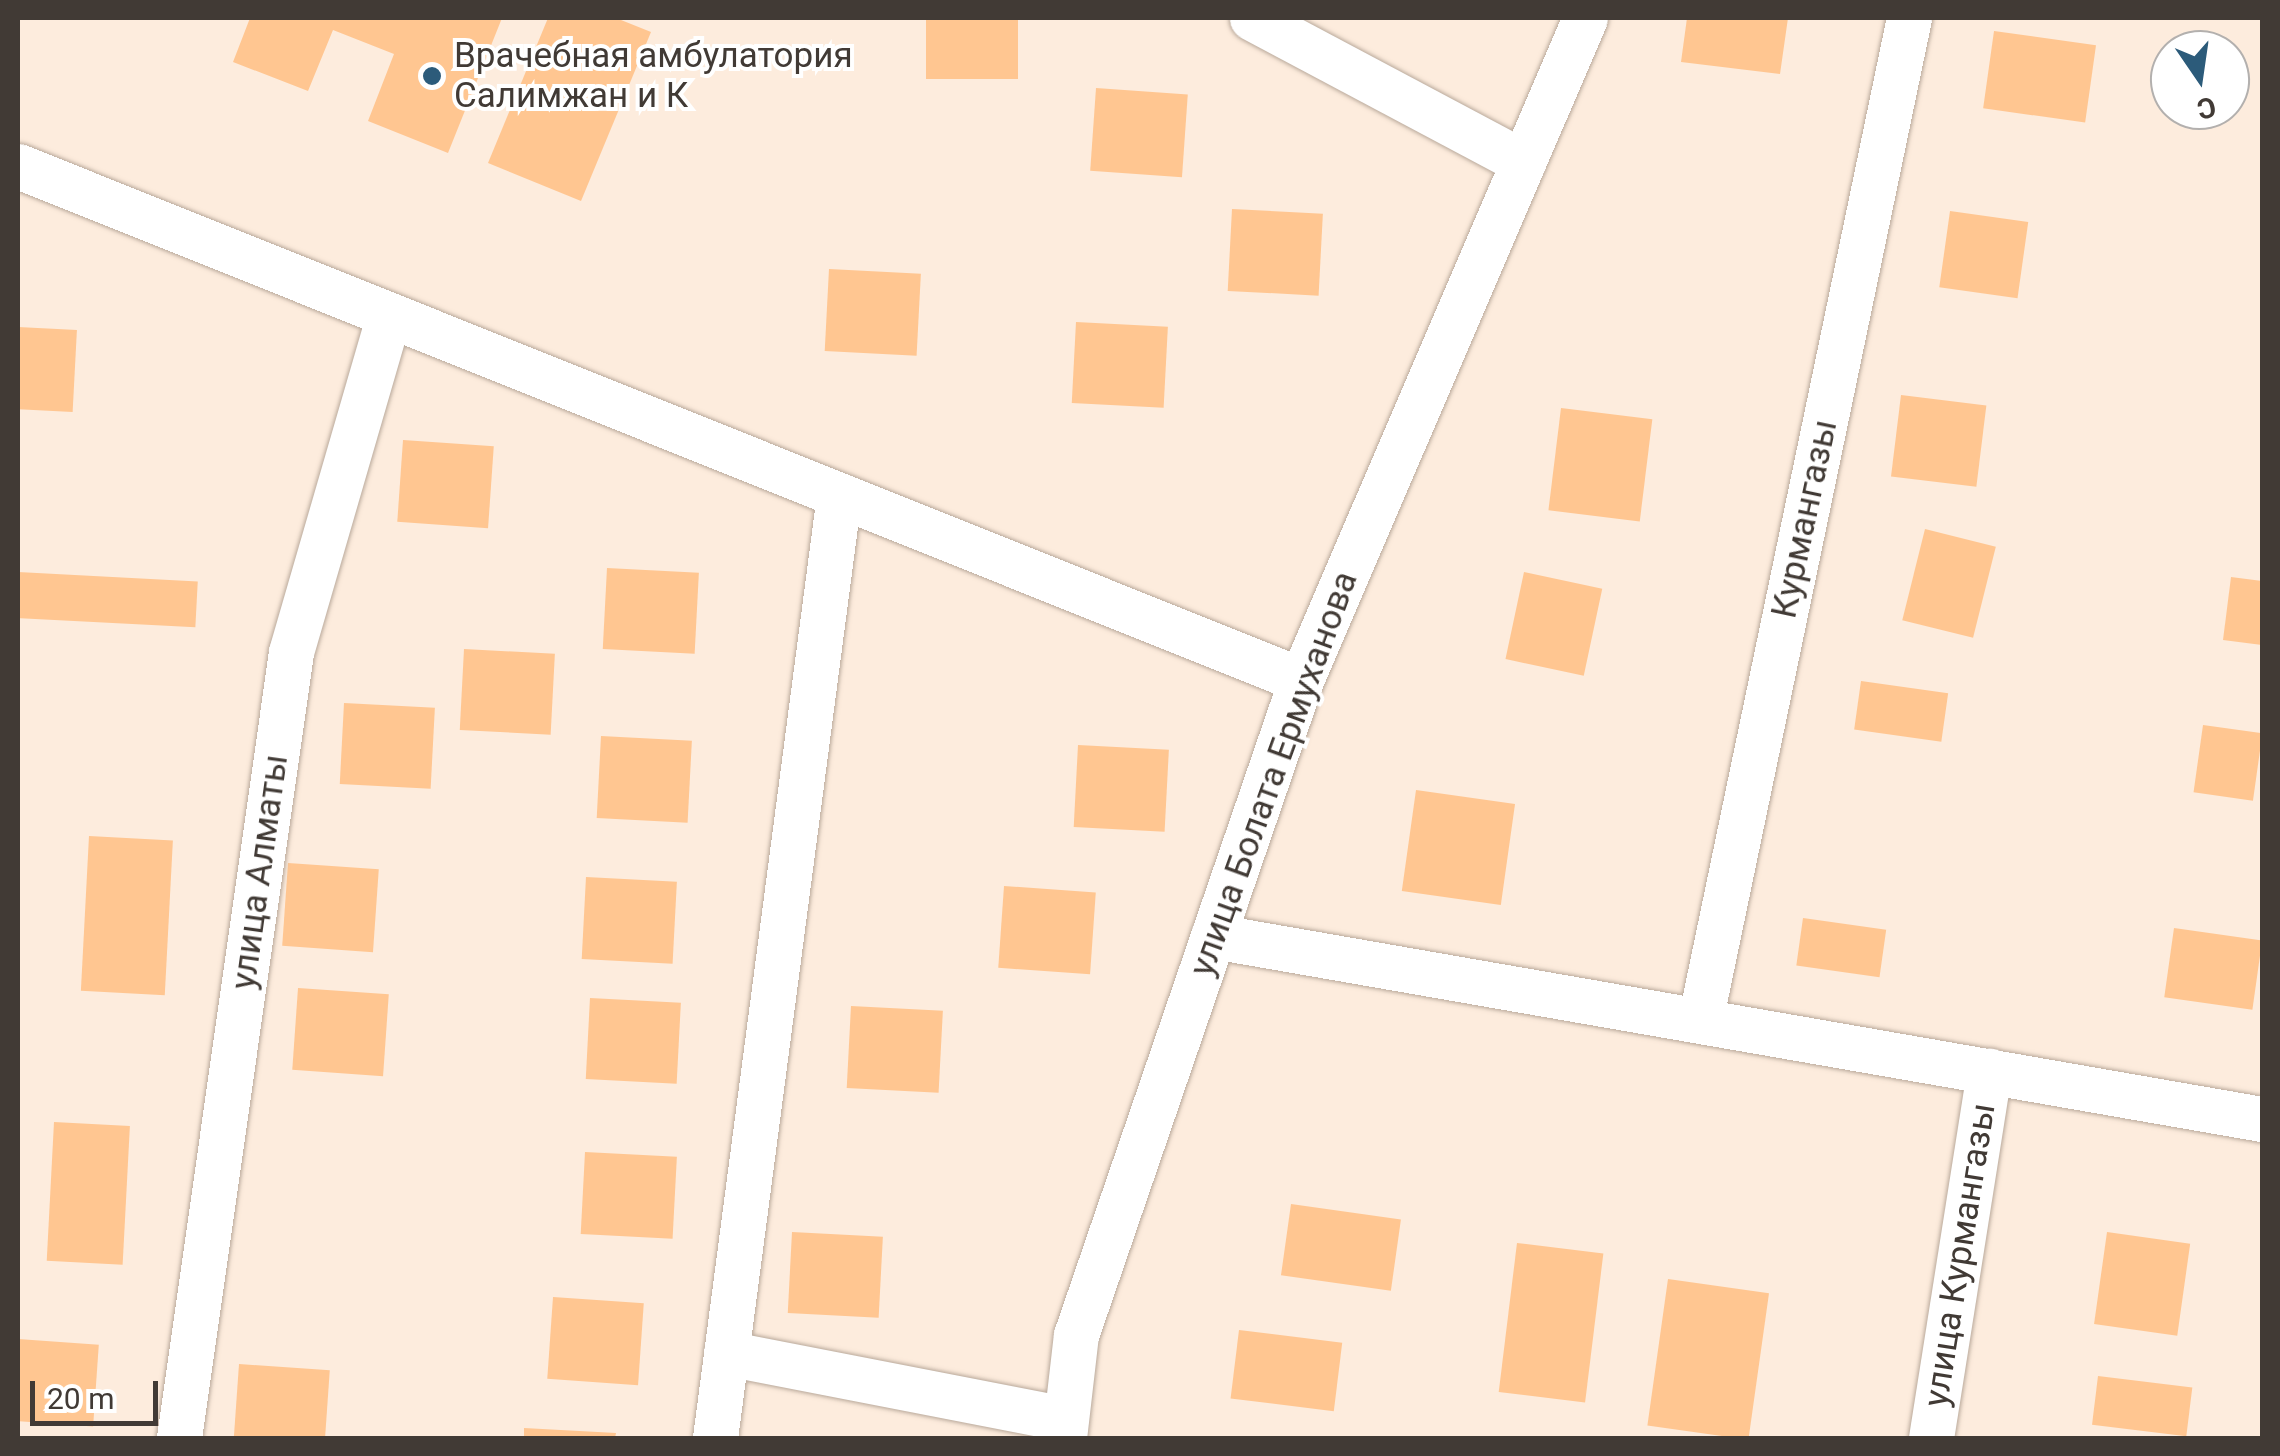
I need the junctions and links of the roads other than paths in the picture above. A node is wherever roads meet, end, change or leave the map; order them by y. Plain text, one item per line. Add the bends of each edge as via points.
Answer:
1 (1252, 18) edge
2 (1585, 18) edge
3 (1909, 18) edge
4 (1523, 162) junction
5 (18, 166) edge
6 (388, 315) junction
7 (838, 496) junction
8 (1301, 680) junction
9 (1213, 936) junction
10 (1700, 1021) junction
11 (1989, 1071) junction
12 (2262, 1119) edge
13 (726, 1354) junction
14 (1065, 1429) edge
15 (179, 1438) edge
16 (715, 1438) edge
17 (1931, 1438) edge

1 - 4 street
2 - 4 street, улица Болата Ермуханова
3 - 10 street, Курмангазы
4 - 8 street, улица Болата Ермуханова
5 - 6 street
6 - 7 street
6 - 15 street, улица Алматы via 291,652
7 - 8 street
7 - 13 street
8 - 9 street, улица Болата Ермуханова
9 - 10 street
9 - 14 street, улица Болата Ермуханова via 1076,1335
10 - 11 street
11 - 12 street
11 - 17 street, улица Курмангазы
13 - 14 street
13 - 16 street

